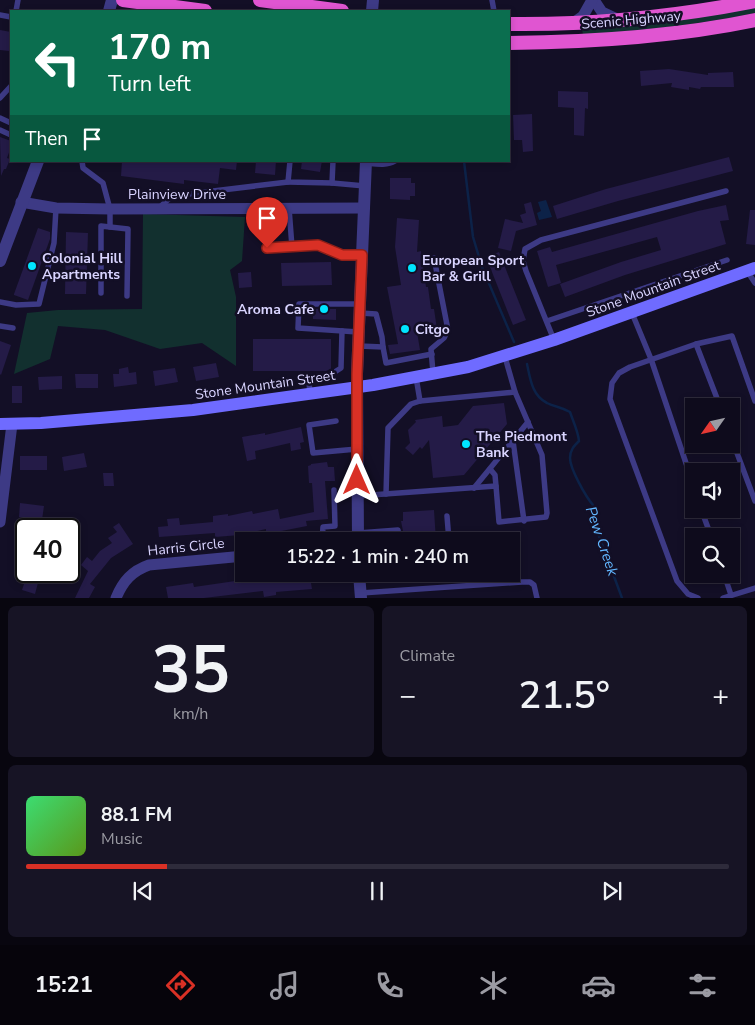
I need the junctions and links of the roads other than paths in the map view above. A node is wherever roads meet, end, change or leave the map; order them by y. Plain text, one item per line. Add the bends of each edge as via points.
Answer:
1 (123, 0) edge
2 (260, 0) edge
3 (593, 0) edge
4 (755, 1) edge
5 (318, 4) edge
6 (168, 9) edge
7 (186, 10) edge
8 (339, 10) edge
9 (619, 20) junction
10 (755, 20) edge
11 (510, 24) edge
12 (572, 24) junction
13 (510, 43) edge
14 (10, 87) edge
15 (0, 98) edge
16 (38, 162) edge
17 (82, 162) edge
18 (290, 162) edge
19 (334, 162) edge
20 (366, 162) edge
21 (392, 162) edge
22 (288, 182) junction
23 (332, 183) junction
24 (365, 186) junction
25 (726, 191) dead end
26 (21, 202) junction
27 (56, 208) junction
28 (289, 208) junction
29 (364, 208) junction
30 (110, 209) junction
31 (157, 209) junction
32 (110, 227) junction
33 (292, 247) junction
34 (267, 248) dead end
35 (362, 255) junction
36 (434, 258) dead end
37 (727, 260) dead end
38 (0, 261) edge
39 (751, 269) edge
40 (755, 283) edge
41 (101, 293) dead end
42 (127, 296) dead end
43 (0, 302) edge
44 (360, 308) junction
45 (632, 313) junction
46 (547, 321) junction
47 (0, 326) edge
48 (13, 328) dead end
49 (342, 331) junction
50 (359, 332) junction
51 (554, 340) junction
52 (696, 344) junction
53 (358, 346) junction
54 (383, 347) junction
55 (432, 354) junction
56 (505, 357) junction
57 (651, 359) junction
58 (433, 374) junction
59 (416, 377) junction
60 (357, 388) junction
61 (516, 392) junction
62 (310, 395) junction
63 (717, 398) edge
64 (420, 401) junction
65 (755, 401) edge
66 (336, 422) dead end
67 (528, 422) junction
68 (6, 424) edge
69 (513, 441) junction
70 (357, 449) junction
71 (737, 453) edge
72 (686, 463) edge
73 (490, 469) junction
74 (496, 486) junction
75 (474, 488) junction
76 (334, 490) dead end
77 (386, 494) junction
78 (357, 496) junction
79 (755, 501) edge
80 (447, 516) dead end
81 (524, 521) junction
82 (0, 522) edge
83 (323, 532) edge
84 (358, 532) edge
85 (387, 532) edge
86 (398, 532) edge
87 (448, 532) edge
88 (235, 557) edge
89 (360, 582) edge
90 (727, 583) edge
91 (755, 588) edge
92 (361, 595) edge
93 (731, 595) junction
94 (116, 598) edge
95 (537, 598) edge
96 (698, 598) edge
97 (723, 598) edge

1 - 6 highway
2 - 5 highway
3 - 9 street via 602,12
3 - 12 street via 584,16
4 - 9 highway, Scenic Highway via 682,14
5 - 8 highway
6 - 7 highway
9 - 12 highway, Scenic Highway
10 - 13 highway, Scenic Highway via 640,37
11 - 12 highway, Scenic Highway
14 - 15 lane
16 - 26 street
17 - 30 lane via 82,168 103,183
18 - 22 lane
19 - 23 lane
20 - 21 lane via 383,165
20 - 24 street
22 - 23 lane
22 - 31 lane via 172,196
23 - 24 lane
24 - 29 street
25 - 46 lane via 530,245 525,249 523,261
26 - 27 street, Plainview Drive
26 - 38 street
27 - 30 street, Plainview Drive
27 - 43 lane via 54,243 39,304
28 - 29 street, Plainview Drive
28 - 31 street, Plainview Drive
28 - 33 lane
29 - 35 street
30 - 31 street, Plainview Drive
30 - 32 lane
32 - 41 lane via 101,226
32 - 42 lane via 128,228
33 - 34 lane
33 - 35 lane via 318,245 342,255
35 - 44 street
36 - 55 lane via 448,330 431,349
37 - 46 lane
39 - 40 lane
39 - 45 main road, Stone Mountain Street
44 - 49 lane via 299,304 298,328
44 - 50 street
44 - 54 lane via 376,314
45 - 51 main road, Stone Mountain Street
45 - 57 lane
46 - 51 lane
47 - 48 lane
49 - 50 lane
49 - 62 lane via 341,368 330,375 312,377 309,380
50 - 53 street
51 - 56 main road, Stone Mountain Street
52 - 57 lane
52 - 63 lane
52 - 65 lane via 732,336
53 - 54 lane
53 - 60 street
54 - 55 lane via 386,362
55 - 58 lane
56 - 58 main road, Stone Mountain Street
56 - 61 lane
57 - 72 lane
57 - 96 lane via 619,373 612,383 610,399 677,580 688,594
58 - 59 main road, Stone Mountain Street
59 - 60 main road, Stone Mountain Street
59 - 64 lane
60 - 62 main road, Stone Mountain Street
60 - 70 street
61 - 64 lane
61 - 67 lane
62 - 68 main road, Stone Mountain Street via 141,415
64 - 77 lane via 411,404 388,428
66 - 70 lane via 309,425 313,453
67 - 69 lane
67 - 81 lane via 542,454 547,513 546,517
68 - 82 street
69 - 73 lane
69 - 81 lane
70 - 78 street
71 - 79 lane
73 - 74 lane via 495,475
73 - 75 lane
74 - 75 lane
74 - 81 lane via 499,522
75 - 77 lane
76 - 83 lane via 335,526 323,527
77 - 78 lane
78 - 84 street
80 - 87 lane
85 - 86 lane
88 - 94 street, Harris Circle via 149,565 132,574
89 - 92 street
90 - 93 lane
91 - 93 lane
92 - 95 lane via 530,582 534,584
93 - 97 lane

